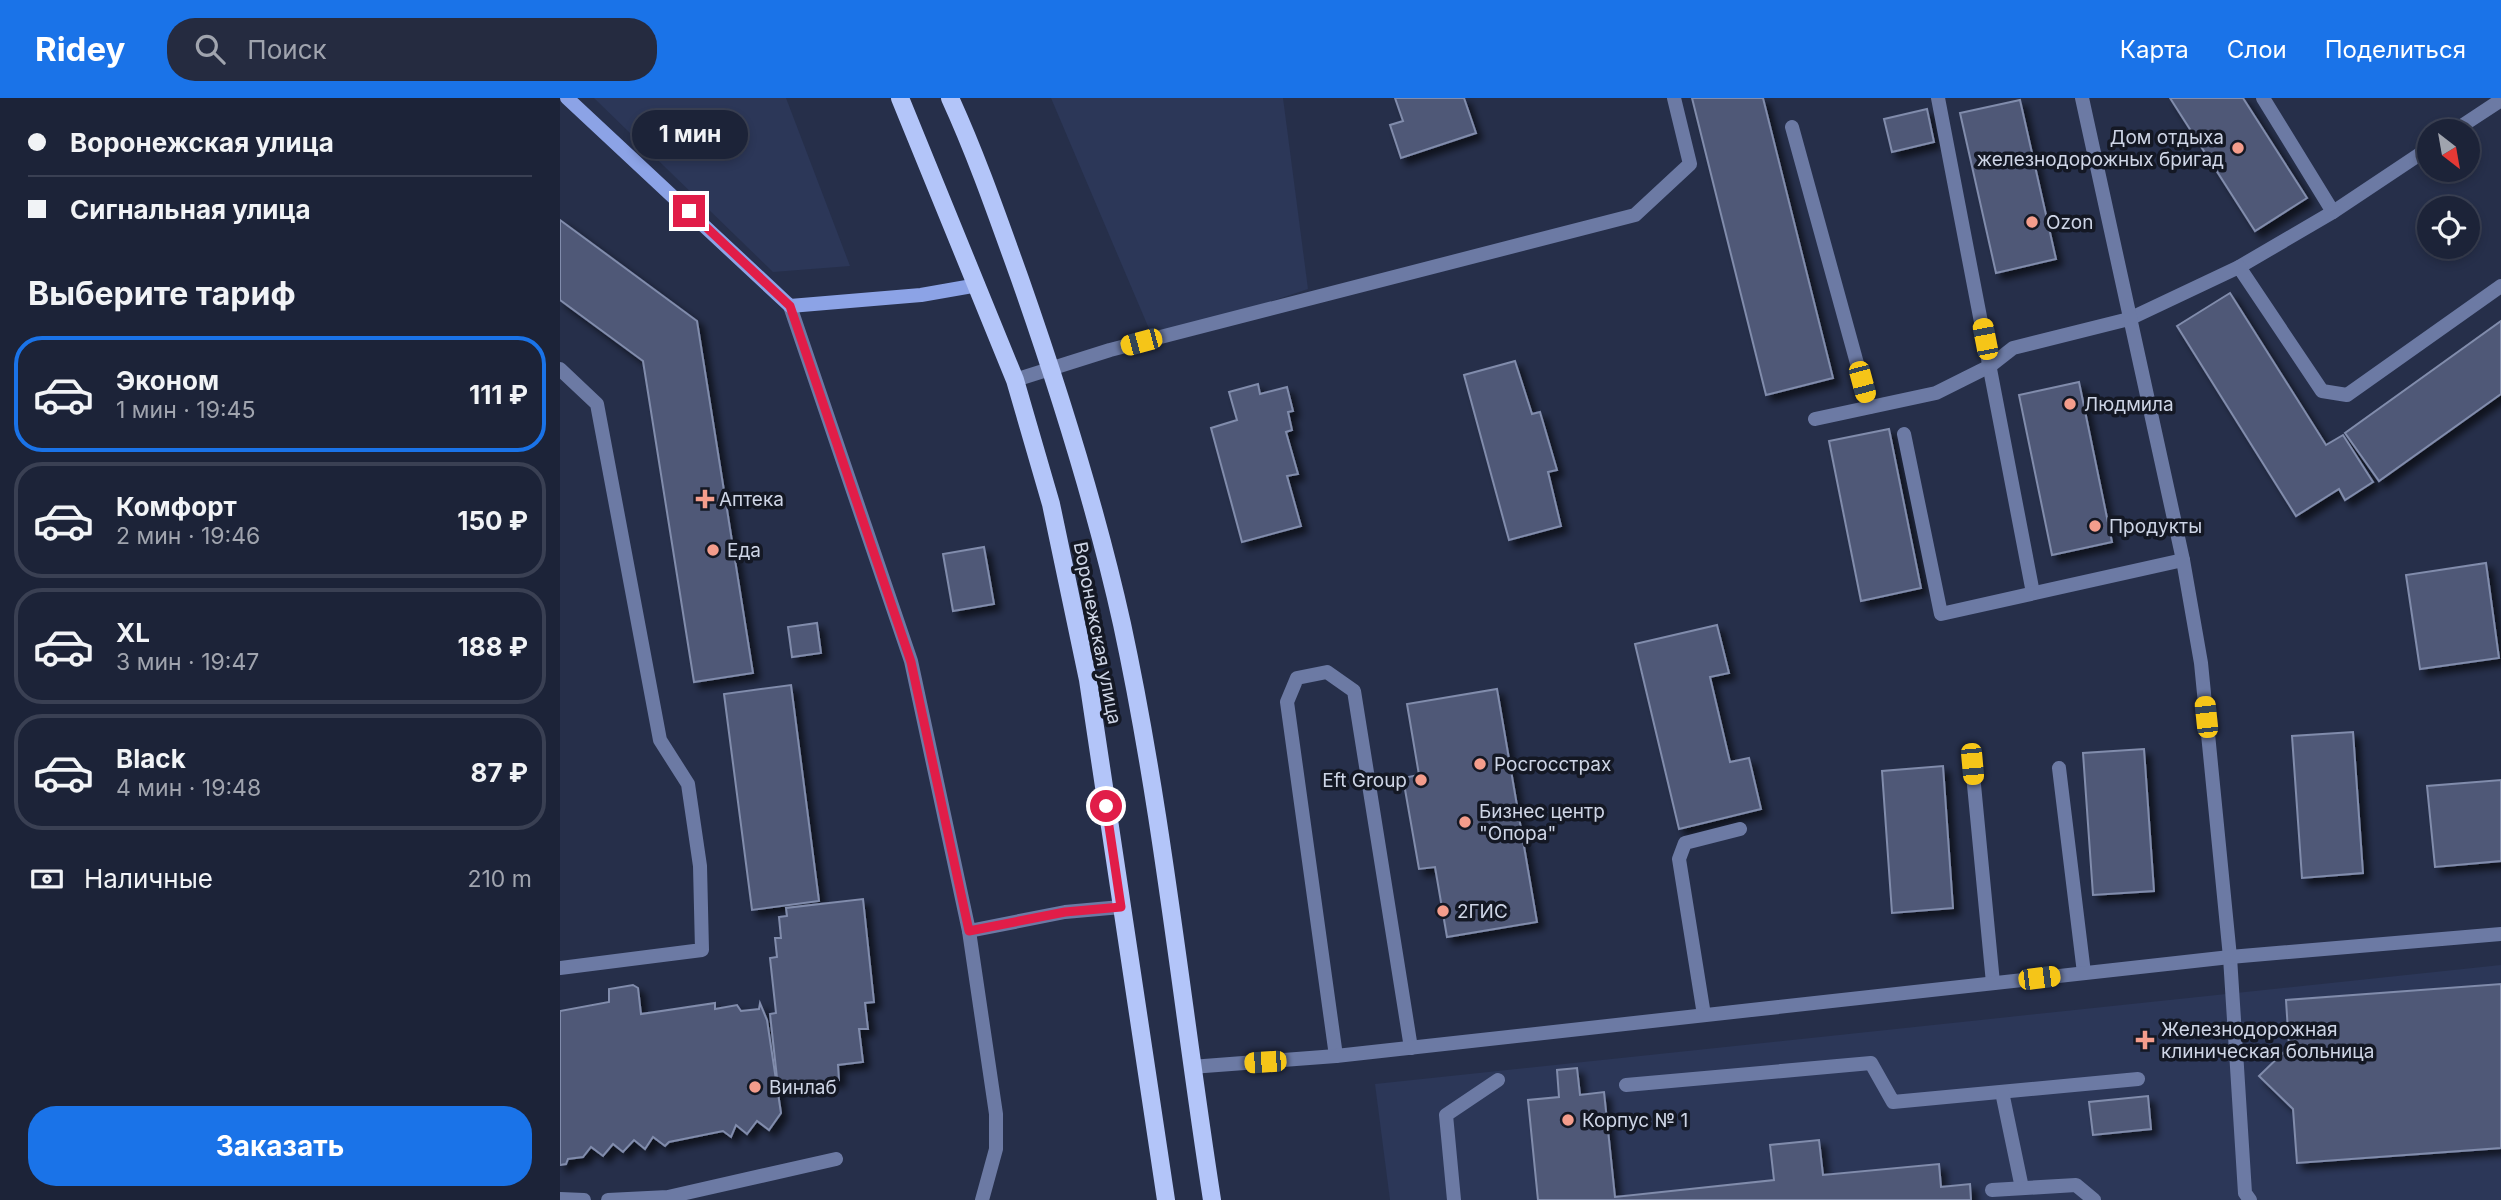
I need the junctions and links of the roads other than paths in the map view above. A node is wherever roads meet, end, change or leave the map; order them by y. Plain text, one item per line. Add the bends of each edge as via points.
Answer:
1 (567, 98) edge
2 (900, 98) edge
3 (950, 98) edge
4 (1674, 98) edge
5 (2082, 98) edge
6 (2263, 98) edge
7 (1938, 99) edge
8 (2501, 100) edge
9 (2472, 119) edge
10 (1793, 127) dead end
11 (2417, 156) edge
12 (2333, 212) junction
13 (2239, 267) junction
14 (978, 285) junction
15 (2501, 286) edge
16 (790, 306) junction
17 (2129, 319) junction
18 (1990, 366) junction
19 (560, 369) edge
20 (1052, 369) junction
21 (1015, 380) junction
22 (1869, 407) junction
23 (1815, 419) dead end
24 (1904, 434) dead end
25 (2183, 560) junction
26 (2033, 593) junction
27 (1972, 764) dead end
28 (2059, 768) dead end
29 (1740, 829) dead end
30 (1121, 907) junction
31 (969, 931) junction
32 (2501, 934) edge
33 (2230, 957) junction
34 (560, 968) edge
35 (2084, 973) junction
36 (1993, 983) junction
37 (1704, 1015) junction
38 (1411, 1048) junction
39 (1336, 1056) junction
40 (1191, 1068) junction
41 (2138, 1079) dead end
42 (1498, 1080) dead end
43 (1626, 1084) dead end
44 (2002, 1092) junction
45 (836, 1159) dead end
46 (2022, 1188) junction
47 (1992, 1189) dead end
48 (560, 1199) edge
49 (584, 1200) edge
50 (608, 1200) edge
51 (982, 1200) edge
52 (1166, 1200) edge
53 (1212, 1200) edge
54 (1454, 1200) edge
55 (2094, 1200) edge
56 (2250, 1200) edge

1 - 16 street
2 - 14 main road, Воронежская улица
3 - 20 main road, Воронежская улица via 975,154
4 - 20 street via 1690,164 1635,215 1110,350
5 - 17 street
6 - 12 street
7 - 18 street
8 - 9 street
10 - 22 street
11 - 12 street
12 - 13 street
13 - 15 street via 2322,391 2347,396
13 - 17 street
14 - 16 street via 921,295
14 - 21 main road, Воронежская улица
16 - 31 street via 911,662
17 - 18 street via 2013,348
17 - 25 street
18 - 22 street via 1936,393
18 - 26 street
19 - 34 street via 597,404 660,740 688,784 700,866 702,950
20 - 21 street
20 - 40 main road, Воронежская улица via 1122,624 1156,816
21 - 30 main road, Воронежская улица via 1051,504 1088,680
22 - 23 street
24 - 26 street via 1941,614
25 - 26 street
25 - 33 street via 2201,663
27 - 36 street
28 - 35 street
29 - 37 street via 1685,843 1679,859
30 - 31 street via 1065,912
30 - 52 main road, Воронежская улица
31 - 51 street via 996,1114 996,1149
32 - 33 street
33 - 35 street
33 - 56 street via 2245,1193
35 - 36 street
36 - 37 street
37 - 38 street
38 - 39 street
38 - 39 street via 1354,691 1327,672 1297,677 1287,702
39 - 40 street
40 - 53 main road, Воронежская улица
41 - 44 street
42 - 54 street via 1446,1115
43 - 44 street via 1871,1063 1893,1102
44 - 46 street
45 - 50 street via 668,1197
46 - 47 street
46 - 55 street via 2076,1185
48 - 49 street

